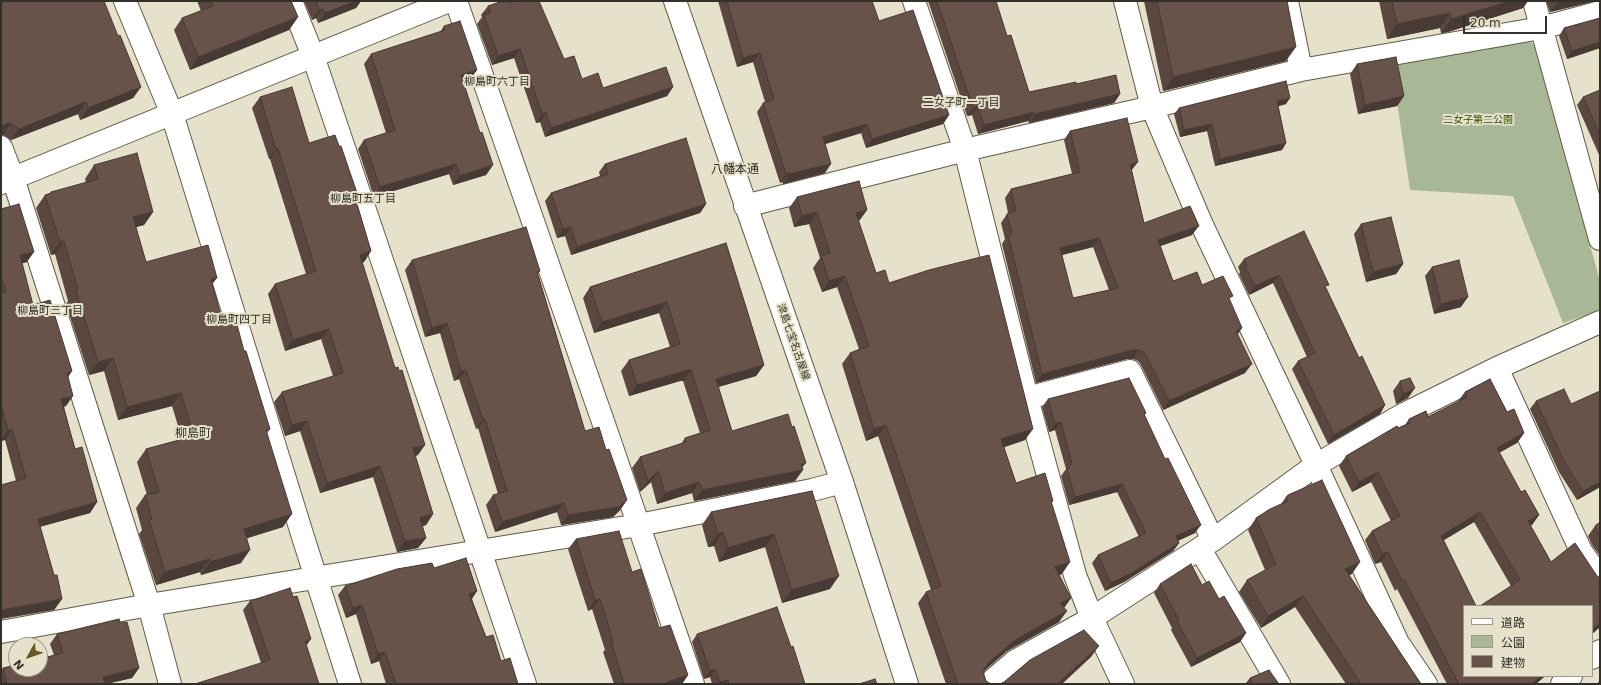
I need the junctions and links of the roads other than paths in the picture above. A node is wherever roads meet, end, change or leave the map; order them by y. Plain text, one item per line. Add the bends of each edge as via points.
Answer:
1 (125, 1) edge
2 (291, 1) edge
3 (449, 1) edge
4 (456, 1) edge
5 (675, 1) edge
6 (914, 1) edge
7 (1125, 1) edge
8 (1287, 1) edge
9 (1534, 1) edge
10 (1600, 12) edge
11 (1541, 28) junction
12 (313, 56) junction
13 (1301, 70) junction
14 (1152, 107) junction
15 (172, 114) junction
16 (1, 147) edge
17 (965, 150) junction
18 (7, 181) edge
19 (745, 206) junction
20 (1600, 239) edge
21 (1600, 322) edge
22 (1497, 368) junction
23 (1027, 398) junction
24 (1316, 465) junction
25 (842, 482) junction
26 (639, 525) junction
27 (1207, 544) junction
28 (480, 551) junction
29 (316, 578) junction
30 (1600, 578) edge
31 (148, 605) junction
32 (1092, 618) junction
33 (1, 632) edge
34 (170, 684) edge
35 (350, 684) edge
36 (525, 684) edge
37 (693, 684) edge
38 (907, 684) edge
39 (988, 684) edge
40 (1123, 684) edge
41 (1280, 684) edge
42 (1426, 684) edge

1 - 15 street
2 - 12 street
3 - 12 street
4 - 26 street
5 - 19 street, 津島七宝名古屋線
6 - 17 street
7 - 14 street
8 - 13 street
9 - 11 street
10 - 11 street
11 - 13 street
11 - 20 street
12 - 15 street
12 - 28 street
13 - 14 street
14 - 17 street
14 - 24 street via 1202,225
15 - 18 street
15 - 29 street
16 - 18 street
17 - 19 street
17 - 23 street
18 - 31 street
19 - 25 street, 津島七宝名古屋線
21 - 22 street
22 - 24 street via 1402,415
22 - 30 street via 1581,551
23 - 27 street via 1130,370
23 - 32 street via 1075,575
24 - 27 street
24 - 42 street via 1398,644
25 - 26 street
25 - 38 street, 津島七宝名古屋線
26 - 28 street
26 - 37 street
27 - 32 street
27 - 41 street
28 - 29 street
28 - 36 street
29 - 31 street
29 - 35 street
31 - 33 street
31 - 34 street
32 - 39 street via 1015,661
32 - 40 street

